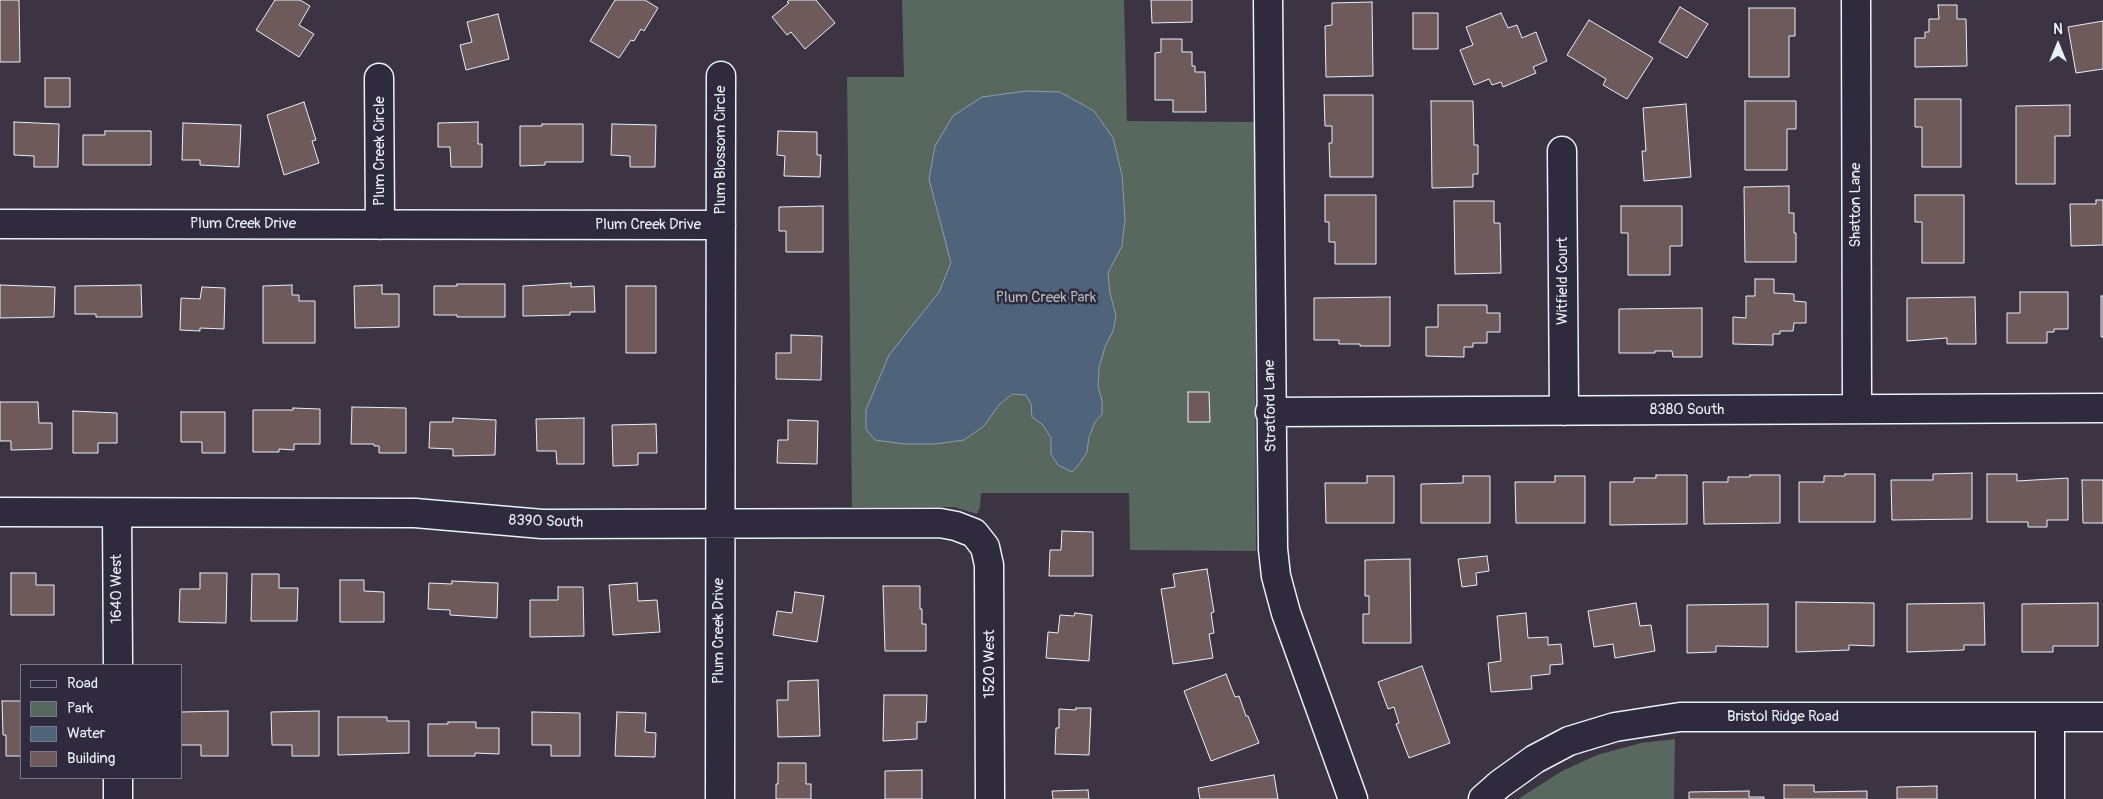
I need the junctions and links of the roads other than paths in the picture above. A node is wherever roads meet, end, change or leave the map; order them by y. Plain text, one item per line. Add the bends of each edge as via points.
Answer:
1 (1268, 0) edge
2 (1856, 0) edge
3 (720, 76) dead end
4 (379, 78) dead end
5 (1562, 151) dead end
6 (0, 224) edge
7 (380, 225) junction
8 (721, 225) junction
9 (2103, 408) edge
10 (1857, 410) junction
11 (1564, 411) junction
12 (1270, 412) junction
13 (0, 512) edge
14 (117, 513) junction
15 (719, 524) junction
16 (974, 532) joint
17 (118, 664) edge
18 (2050, 717) junction
19 (2103, 717) edge
20 (118, 779) edge
21 (118, 799) edge
22 (720, 799) edge
23 (990, 799) edge
24 (1353, 799) edge
25 (1483, 799) edge
26 (2050, 799) edge

1 - 12 street, Stratford Lane
2 - 10 street, Shatton Lane
3 - 8 street, Plum Blossom Circle
4 - 7 street, Plum Creek Circle
5 - 11 street, Witfield Court
6 - 7 street, Plum Creek Drive
7 - 8 street, Plum Creek Drive
8 - 15 street, Plum Creek Drive
9 - 10 street, 8380 South
10 - 11 street, 8380 South
11 - 12 street, 8380 South
12 - 24 street, Stratford Lane via 1276,576 1286,613
13 - 14 street, 8390 South
14 - 15 street, 8390 South via 415,514 542,524
14 - 17 street, 1640 West
15 - 16 street, 8390 South via 940,523
15 - 22 street, Plum Creek Drive
16 - 23 street, 1520 West via 985,547 989,565
18 - 19 street, Bristol Ridge Road
18 - 25 street, Bristol Ridge Road via 1680,717 1616,727 1569,741 1535,759
18 - 26 street
20 - 21 street

